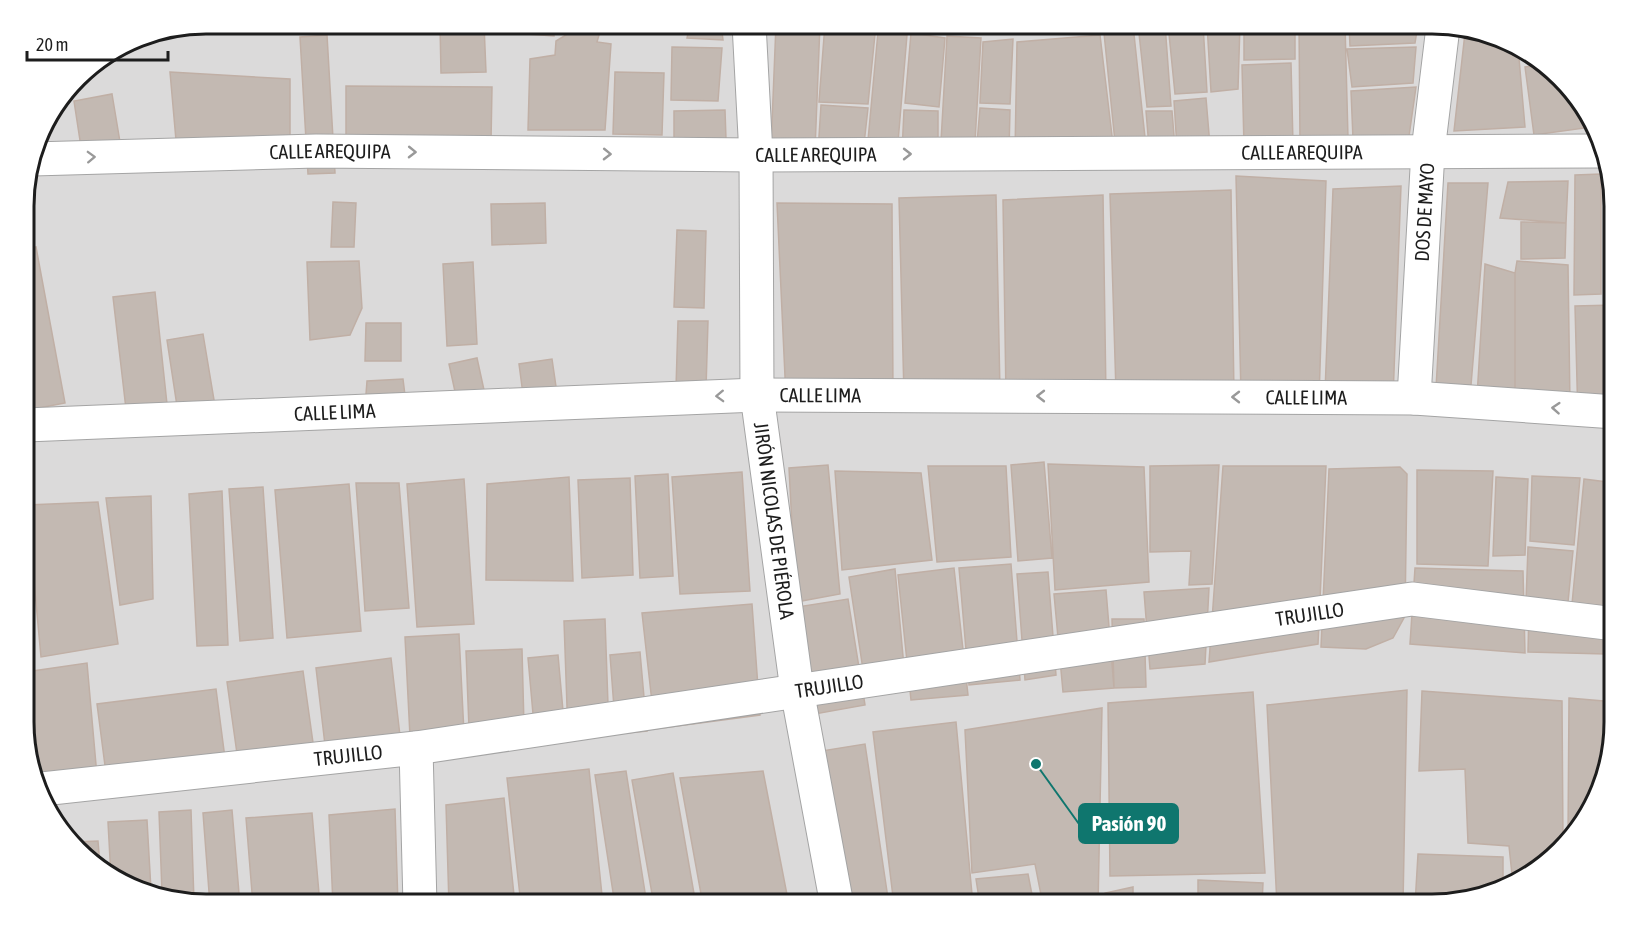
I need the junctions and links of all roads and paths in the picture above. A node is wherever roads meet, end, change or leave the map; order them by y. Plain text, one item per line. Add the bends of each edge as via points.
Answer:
1 (749, 34) edge
2 (1442, 35) edge
3 (1428, 151) junction
4 (1595, 151) edge
5 (756, 155) junction
6 (41, 159) edge
7 (757, 395) junction
8 (1414, 398) junction
9 (1604, 411) edge
10 (34, 425) edge
11 (1604, 623) edge
12 (797, 690) junction
13 (416, 748) junction
14 (48, 788) edge
15 (420, 894) edge
16 (835, 894) edge

1 - 5 street, JIRÓN NICOLAS DE PIÉROLA
2 - 3 street, DOS DE MAYO
3 - 4 street, CALLE AREQUIPA
5 -> 3 street, CALLE AREQUIPA
3 - 8 street, DOS DE MAYO
6 -> 5 street, CALLE AREQUIPA via 316,151
5 - 7 street, JIRÓN NICOLAS DE PIÉROLA
8 -> 7 street, CALLE LIMA
7 -> 10 street, CALLE LIMA
7 - 12 street, JIRÓN NICOLAS DE PIÉROLA
9 -> 8 street, CALLE LIMA
11 - 12 street, TRUJILLO via 1412,598
12 - 13 street, TRUJILLO
12 - 16 street, JIRÓN NICOLAS DE PIÉROLA
13 - 14 street, TRUJILLO
13 - 15 street

